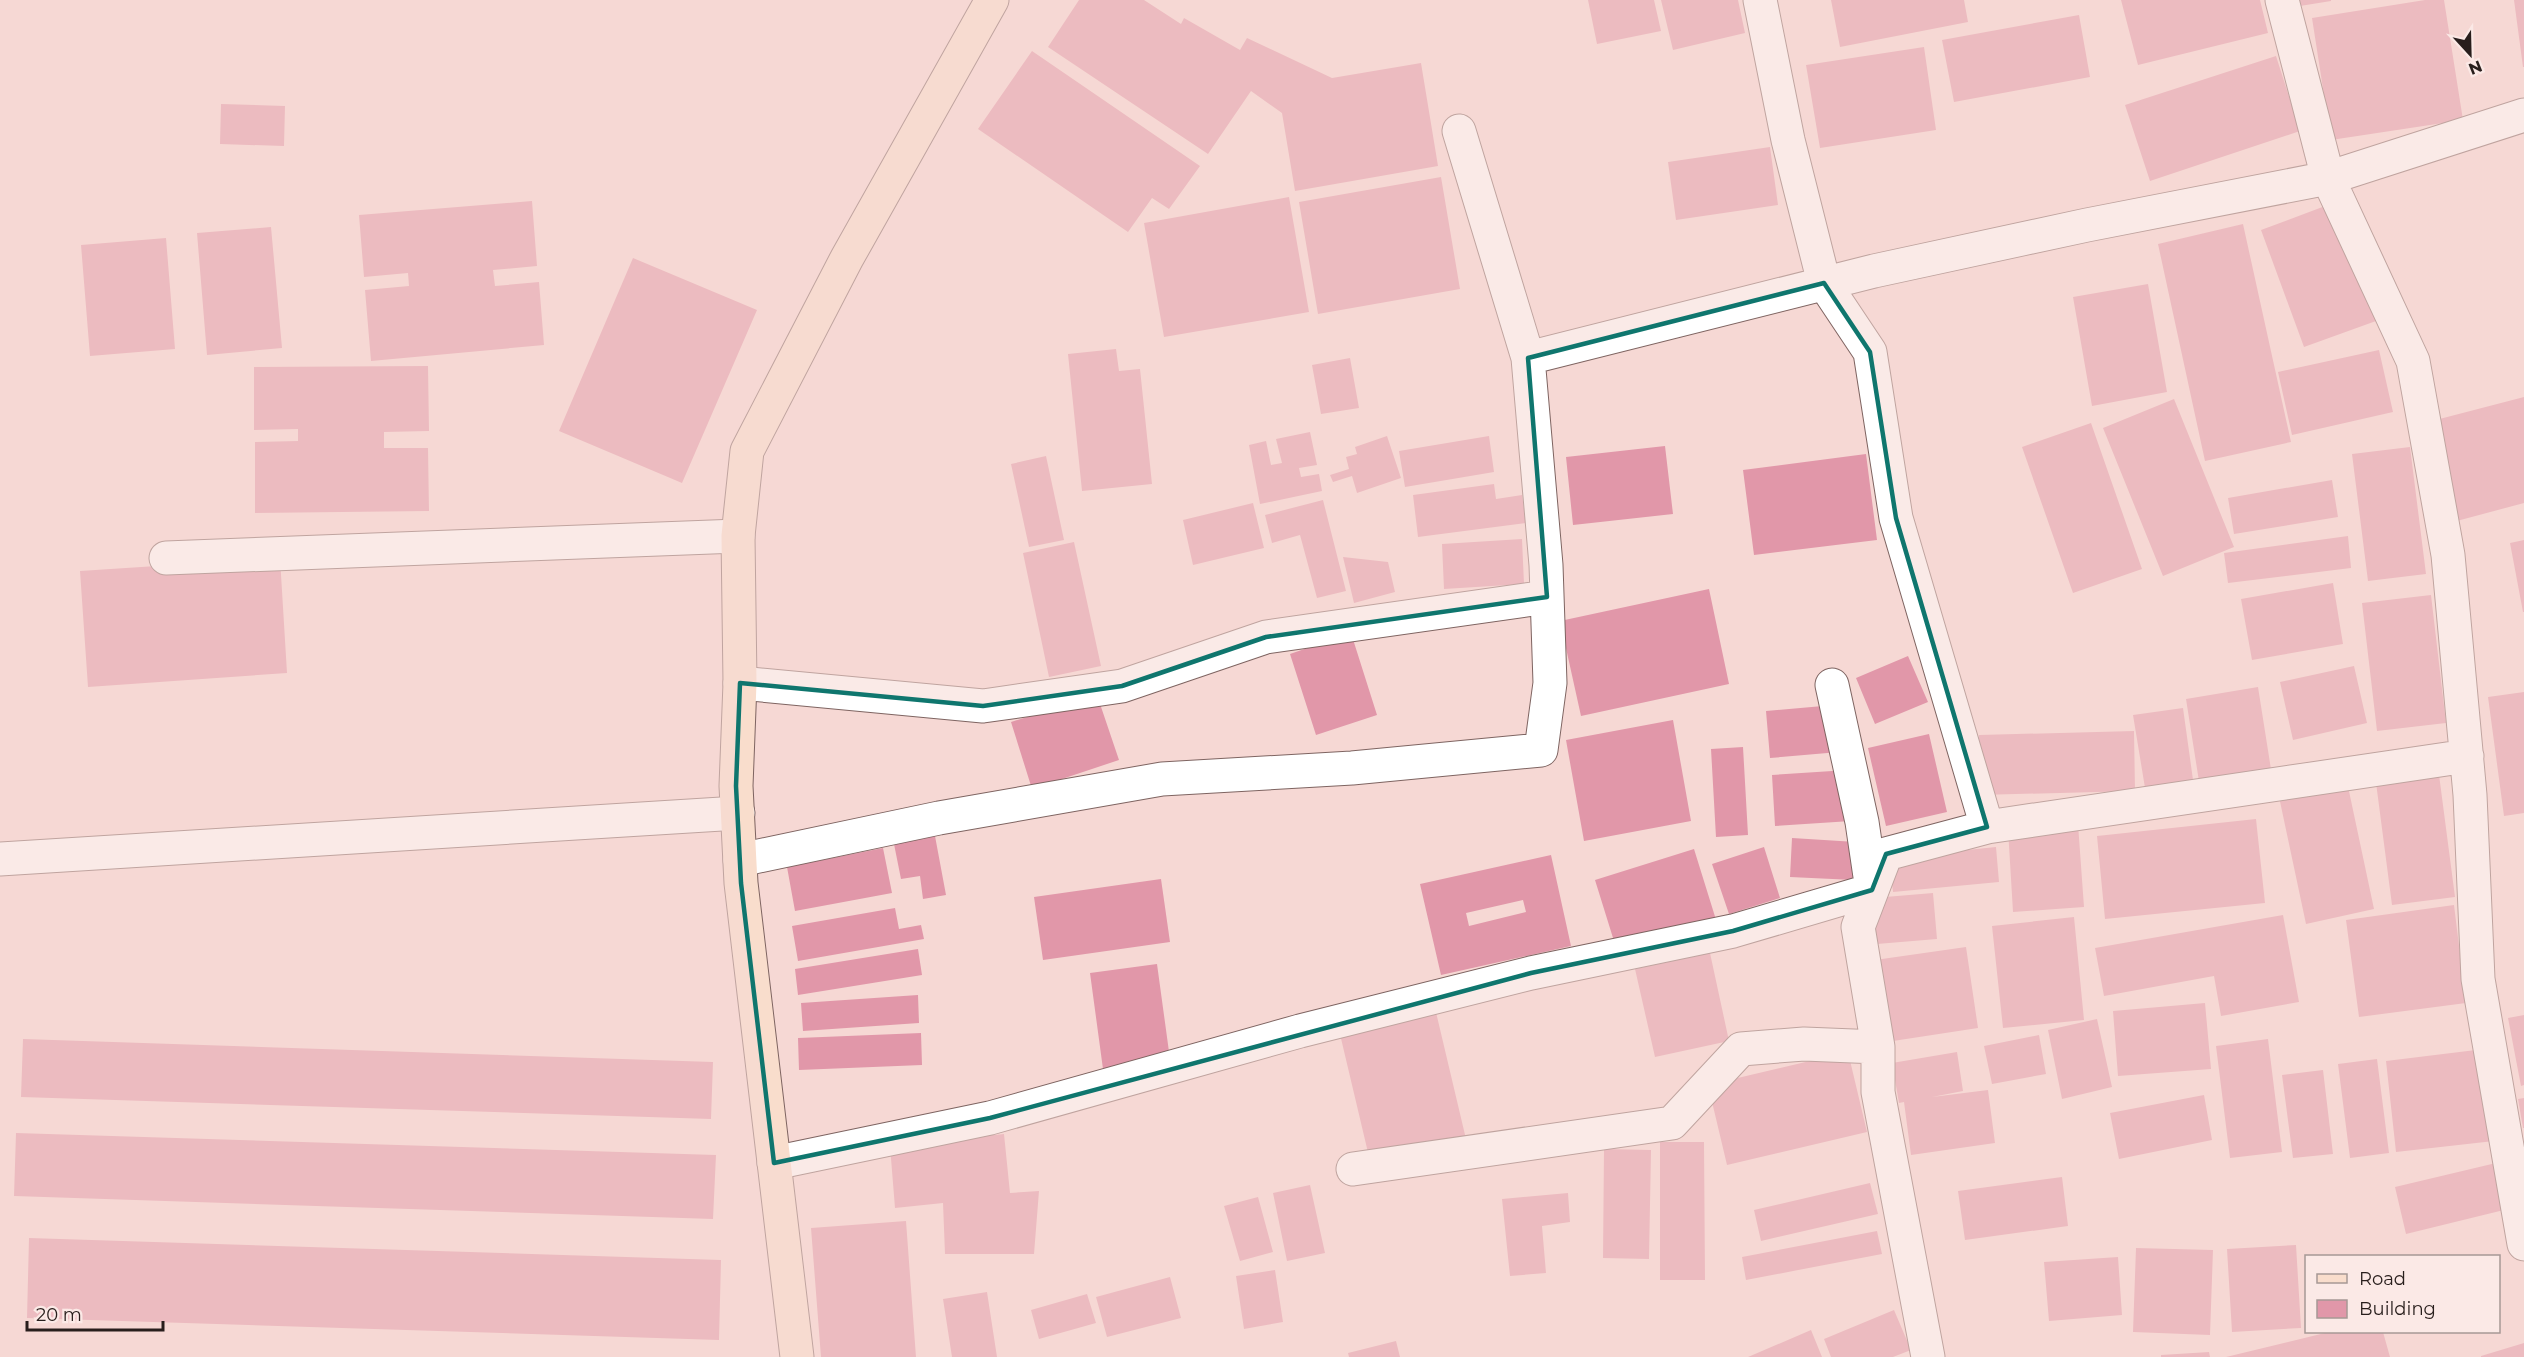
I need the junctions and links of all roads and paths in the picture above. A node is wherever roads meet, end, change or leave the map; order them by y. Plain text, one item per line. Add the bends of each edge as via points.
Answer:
1 (992, 0) edge
2 (1761, 0) edge
3 (2282, 0) edge
4 (2524, 115) edge
5 (1459, 131) dead end
6 (2328, 178) junction
7 (1824, 283) junction
8 (1528, 358) junction
9 (738, 536) junction
10 (166, 558) dead end
11 (1548, 597) junction
12 (740, 683) junction
13 (1832, 685) dead end
14 (2467, 756) junction
15 (738, 813) junction
16 (1987, 827) junction
17 (0, 859) edge
18 (740, 860) junction
19 (1872, 890) junction
20 (1878, 1047) junction
21 (774, 1163) junction
22 (1353, 1169) dead end
23 (2524, 1244) edge
24 (797, 1357) edge
25 (1928, 1357) edge

1 - 9 main road via 848,258 747,451
2 - 7 street via 1788,140
3 - 6 street
4 - 6 street
5 - 8 street
6 - 7 street via 2087,225
6 - 14 street via 2413,361 2448,555
7 - 8 street
7 - 16 street via 1869,352 1896,518
8 - 11 street
9 - 10 street
9 - 12 main road
11 - 12 street via 1266,637 1122,686 983,706
11 - 18 street via 1550,683 1541,750 1352,768 1161,779 939,818
12 - 15 main road
13 - 19 street via 1862,822
14 - 16 street
14 - 23 street via 2478,979
15 - 17 street
15 - 18 main road
16 - 19 street via 1886,854
18 - 21 main road
19 - 20 street via 1858,927
19 - 21 street via 1732,932 1531,973 1300,1031 990,1118
20 - 22 street via 1804,1044 1741,1049 1672,1123
20 - 25 street via 1878,1092
21 - 24 main road

